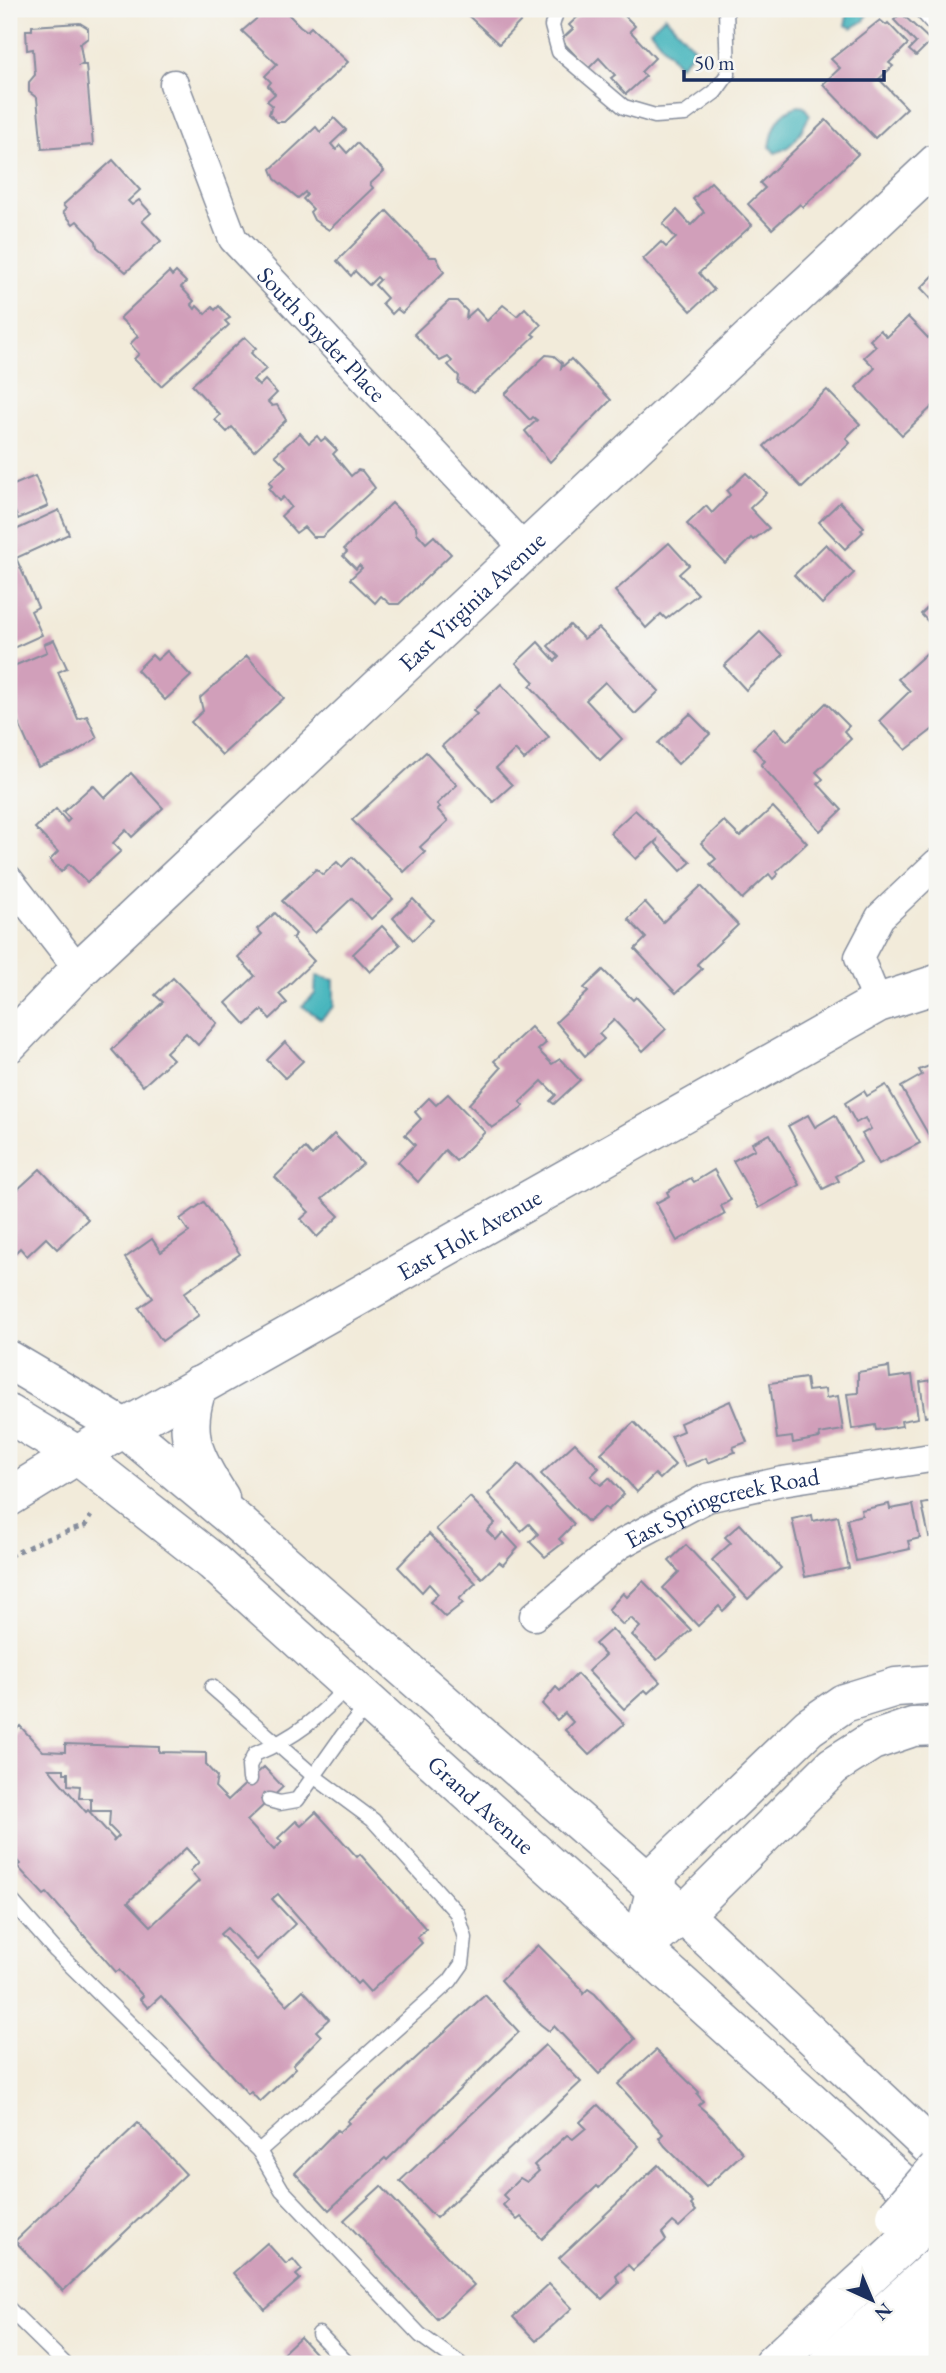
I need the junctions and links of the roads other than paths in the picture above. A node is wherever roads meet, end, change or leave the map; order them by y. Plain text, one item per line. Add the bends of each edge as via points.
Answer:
1 (557, 9) edge
2 (726, 9) edge
3 (920, 9) edge
4 (937, 28) edge
5 (174, 84) dead end
6 (937, 163) edge
7 (524, 548) junction
8 (937, 863) edge
9 (9, 880) edge
10 (79, 970) junction
11 (937, 985) edge
12 (878, 1003) junction
13 (9, 1043) edge
14 (9, 1360) edge
15 (198, 1386) junction
16 (9, 1414) edge
17 (124, 1428) junction
18 (77, 1455) junction
19 (937, 1457) edge
20 (9, 1497) edge
21 (237, 1522) junction
22 (534, 1616) dead end
23 (937, 1684) edge
24 (212, 1687) dead end
25 (359, 1694) junction
26 (937, 1726) edge
27 (279, 1745) junction
28 (315, 1777) junction
29 (250, 1779) dead end
30 (269, 1800) dead end
31 (9, 1898) edge
32 (669, 1901) junction
33 (641, 1949) junction
34 (259, 2151) junction
35 (937, 2153) edge
36 (937, 2169) edge
37 (921, 2219) edge
38 (937, 2266) edge
39 (9, 2309) edge
40 (937, 2312) edge
41 (319, 2334) dead end
42 (937, 2352) edge
43 (65, 2364) edge
44 (348, 2364) edge
45 (460, 2364) edge
46 (773, 2364) edge
47 (828, 2364) edge
48 (880, 2364) edge
49 (925, 2364) edge

1 - 2 lane via 552,26 559,52 624,107 655,116 685,114 715,92 728,74
3 - 4 lane
5 - 7 street, South Snyder Place via 233,239
6 - 7 main road, East Virginia Avenue
7 - 10 main road, East Virginia Avenue
8 - 12 street via 880,917 859,957
9 - 10 street
10 - 13 main road, East Virginia Avenue
11 - 12 main road, East Holt Avenue
12 - 15 main road, East Holt Avenue
14 - 17 main road, Grand Avenue
15 - 17 main road, East Holt Avenue
15 - 21 main road via 188,1434 204,1473
16 - 18 main road, Grand Avenue
17 - 18 main road, East Holt Avenue
17 - 21 main road, Grand Avenue
18 - 20 main road, East Holt Avenue
18 - 25 main road, Grand Avenue via 213,1562
19 - 22 street, East Springcreek Road via 782,1480 707,1498 619,1545
21 - 32 main road, Grand Avenue
23 - 32 main road via 896,1687 845,1703 809,1727 660,1870
24 - 27 lane
25 - 27 lane
25 - 28 lane via 343,1735
25 - 33 main road, Grand Avenue
26 - 32 main road via 913,1727 873,1741 832,1766
27 - 28 lane
27 - 29 lane via 255,1754 249,1766
28 - 30 lane via 298,1800
28 - 34 lane via 373,1821 457,1913 465,1937 461,1964 450,1981
31 - 34 lane via 56,1951
32 - 33 main road
32 - 35 main road, Grand Avenue
33 - 37 main road, Grand Avenue
34 - 45 lane via 282,2190 420,2335
36 - 37 main road, bridge
37 - 46 main road via 850,2294
38 - 47 main road
39 - 43 lane
40 - 48 main road
41 - 44 lane
42 - 49 main road

